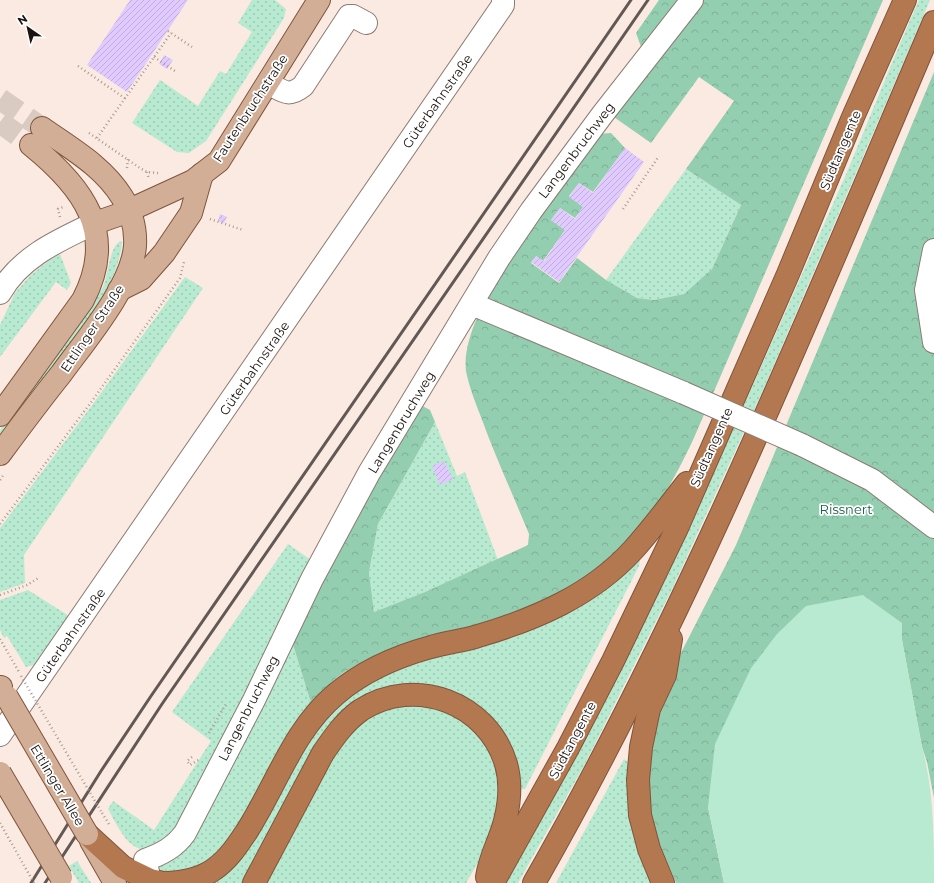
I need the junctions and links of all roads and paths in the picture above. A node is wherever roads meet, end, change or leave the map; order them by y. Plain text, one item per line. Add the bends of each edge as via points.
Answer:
1 (319, 0) edge
2 (503, 0) edge
3 (692, 0) edge
4 (905, 0) edge
5 (934, 22) edge
6 (366, 23) dead end
7 (192, 47) dead end
8 (154, 57) junction
9 (78, 66) dead end
10 (175, 71) dead end
11 (268, 83) junction
12 (126, 99) junction
13 (97, 138) dead end
14 (112, 148) dead end
15 (659, 156) dead end
16 (147, 172) dead end
17 (202, 174) junction
18 (65, 206) dead end
19 (623, 209) dead end
20 (129, 210) junction
21 (204, 216) dead end
22 (61, 221) dead end
23 (95, 223) junction
24 (243, 230) dead end
25 (934, 250) edge
26 (185, 260) dead end
27 (119, 290) junction
28 (0, 293) edge
29 (472, 304) junction
30 (934, 342) edge
31 (0, 415) edge
32 (0, 454) edge
33 (705, 460) junction
34 (0, 524) edge
35 (934, 527) edge
36 (40, 577) dead end
37 (0, 595) edge
38 (677, 611) junction
39 (0, 639) edge
40 (2, 689) edge
41 (0, 735) edge
42 (192, 757) dead end
43 (190, 764) dead end
44 (0, 773) edge
45 (102, 813) dead end
46 (0, 823) edge
47 (88, 834) junction
48 (156, 876) edge
49 (62, 880) edge
50 (34, 883) edge
51 (115, 883) edge
52 (254, 883) edge
53 (486, 883) edge
54 (493, 883) edge
55 (534, 883) edge
56 (663, 883) edge

1 - 11 main road, Fautenbruchstraße
2 - 41 street, Güterbahnstraße via 503,6
3 - 29 street, Langenbruchweg via 531,211
4 - 33 highway, Südtangente
5 - 38 highway via 777,389
6 - 11 street via 348,16 303,86 296,92 287,93
7 - 8 path via 169,32
8 - 10 path
8 - 12 path
9 - 12 path
11 - 17 main road, Fautenbruchstraße via 219,161
12 - 13 path
14 - 16 path
15 - 19 path
17 - 20 main road, Fautenbruchstraße
17 - 27 main road via 191,213 164,253 141,279
18 - 22 path via 58,209
20 - 23 main road, Fautenbruchstraße
20 - 23 main road, Ettlinger Straße via 107,176 36,136 45,156 71,182
20 - 27 main road, Ettlinger Straße via 134,226 135,246 129,270
21 - 24 path
23 - 28 street via 41,251 16,272
23 - 31 main road, Ettlinger Straße via 98,256 91,285 83,300
25 - 30 street via 926,290
26 - 34 path via 180,278
27 - 32 main road, Ettlinger Straße via 81,347
29 - 35 street, bridge via 802,445 872,480
29 - 48 street, Langenbruchweg via 350,508 185,833 173,846 157,856
33 - 48 highway via 632,551 600,580 567,602 525,621 396,659 362,676 336,694 316,712 300,734 252,822 226,860 212,871 182,882
33 - 54 highway, Südtangente via 677,528 612,661 568,748
36 - 37 path via 27,586
38 - 55 highway via 601,760
38 - 56 highway via 665,675 649,709 642,740 638,780 640,815 649,849
39 - 45 path, bridge
40 - 47 main road, Ettlinger Allee, bridge
42 - 43 path via 187,761
44 - 49 main road, bridge
46 - 50 path, bridge
47 - 48 highway via 123,867
47 - 51 main road, Ettlinger Allee
52 - 53 highway via 323,753 352,716 379,701 396,696 420,694 440,698 462,707 476,717 497,742 506,764 509,792 506,816 500,838 488,864

